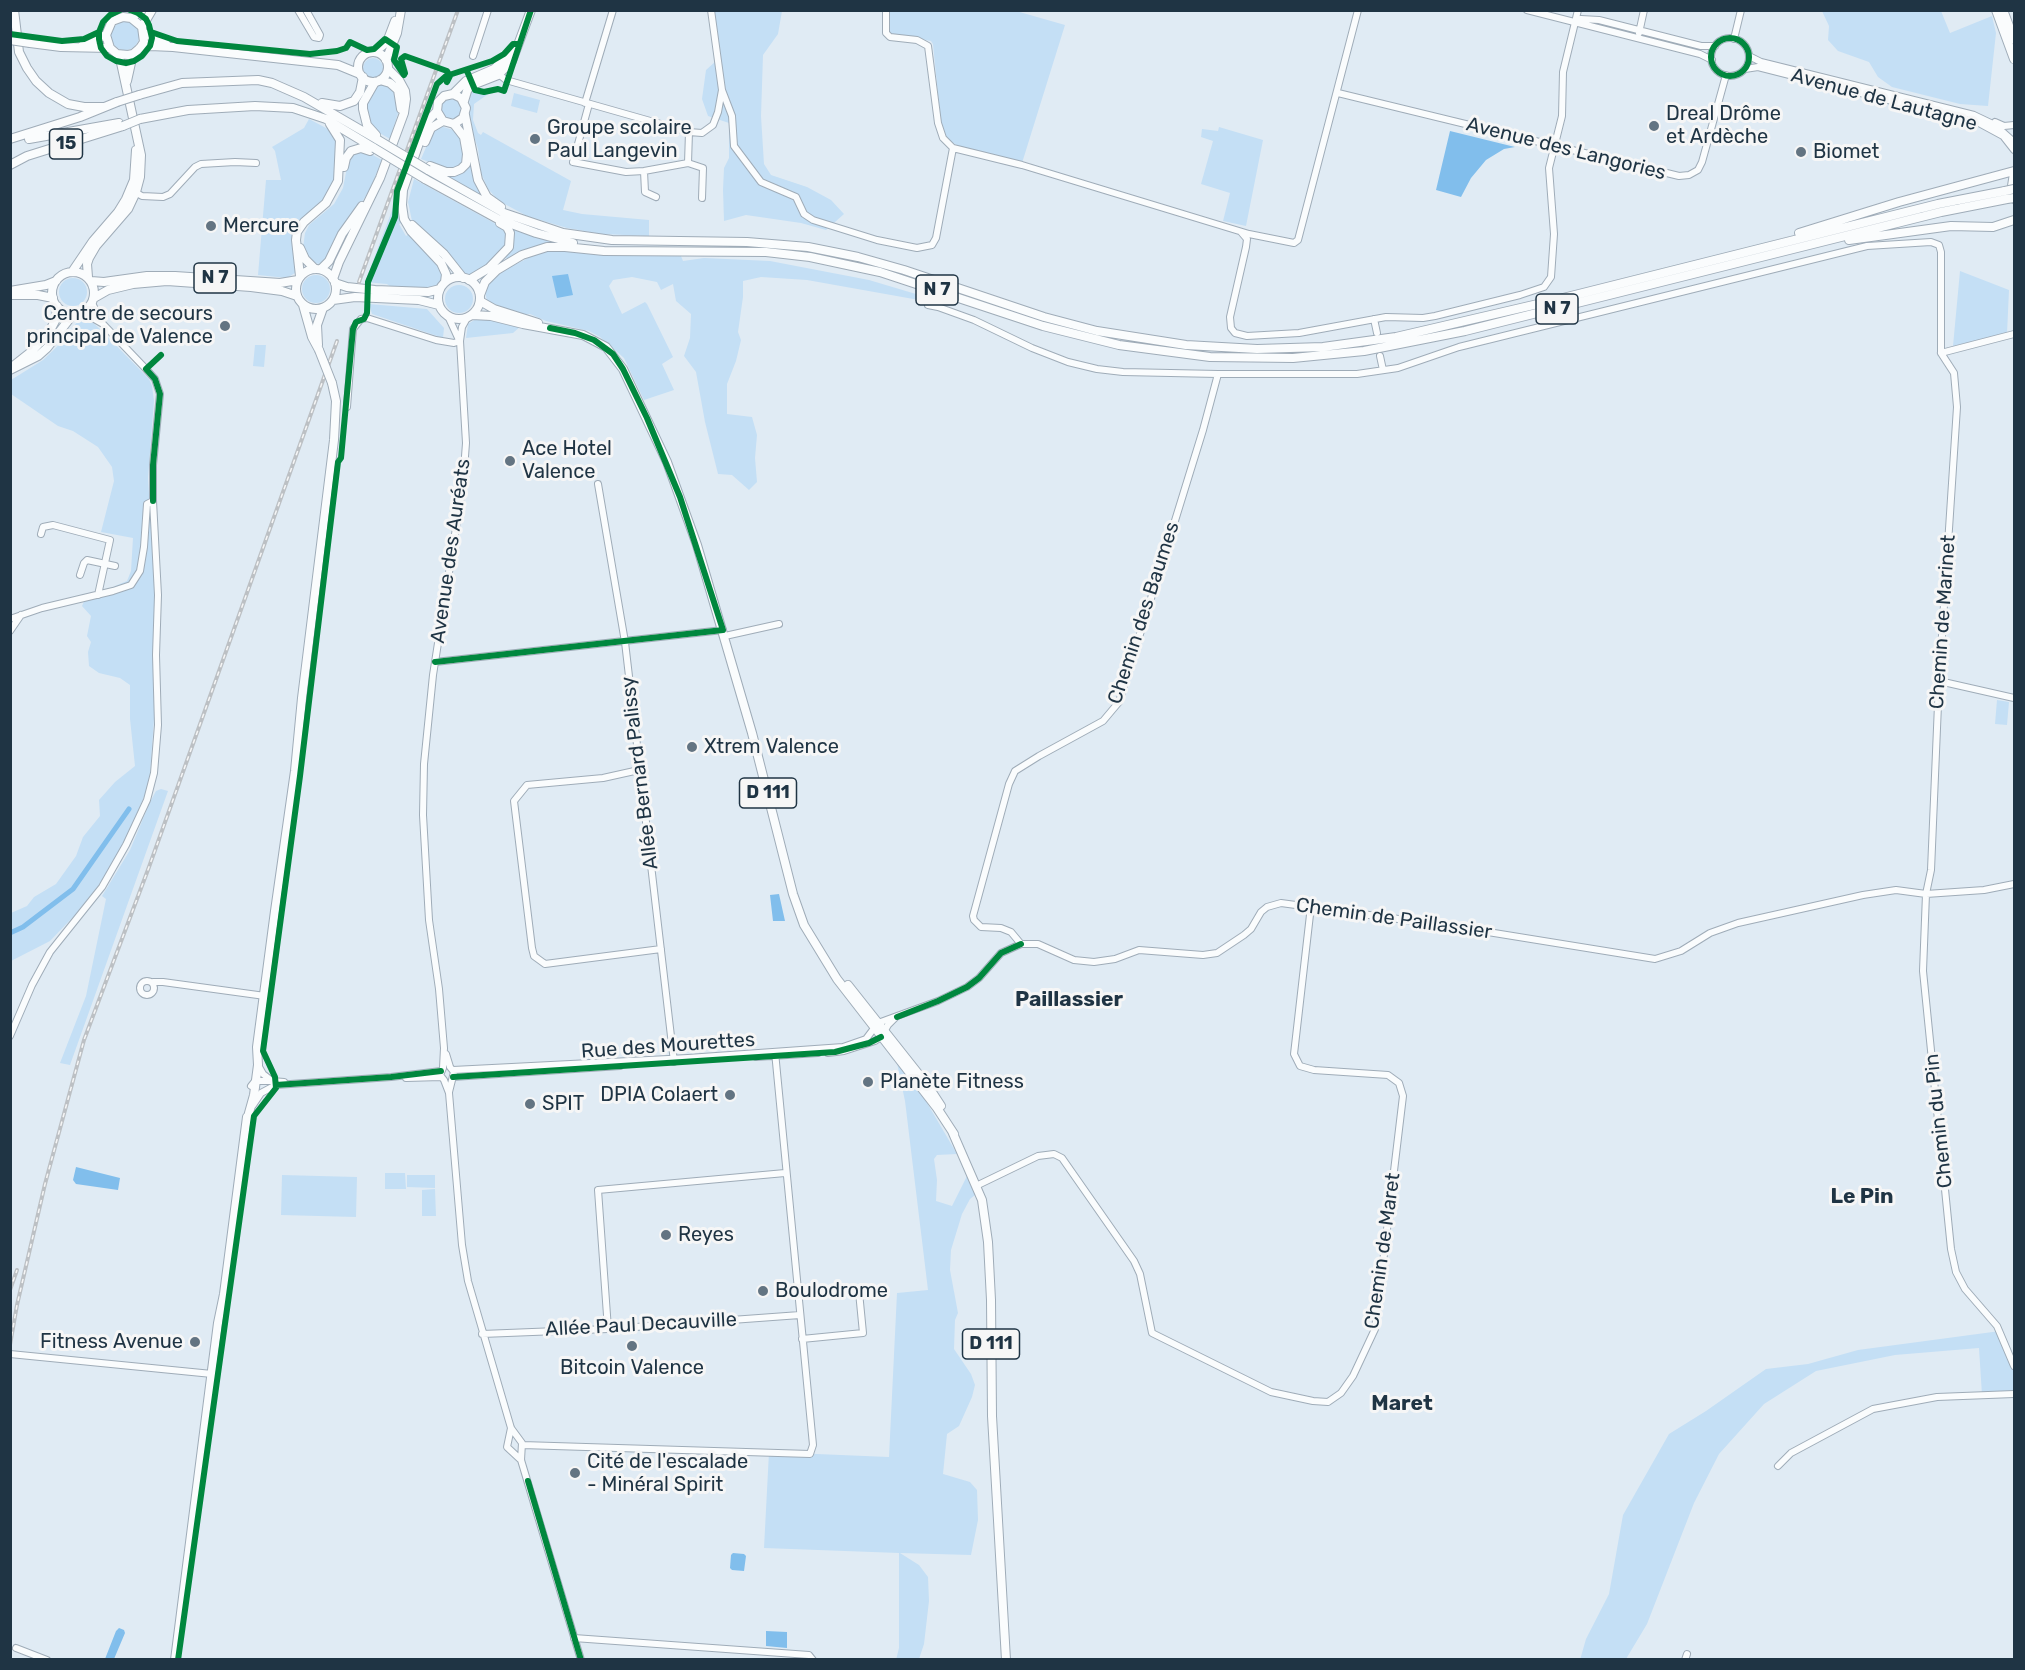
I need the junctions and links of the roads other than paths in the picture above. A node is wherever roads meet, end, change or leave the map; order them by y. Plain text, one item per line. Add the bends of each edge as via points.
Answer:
1 (14, 10) edge
2 (142, 10) edge
3 (152, 10) edge
4 (298, 10) edge
5 (306, 10) edge
6 (399, 10) edge
7 (488, 10) edge
8 (531, 10) edge
9 (613, 10) edge
10 (711, 10) edge
11 (886, 10) edge
12 (1358, 10) edge
13 (1527, 10) edge
14 (1578, 10) edge
15 (1644, 10) edge
16 (1741, 10) edge
17 (1996, 10) edge
18 (2003, 10) edge
19 (131, 18) junction
20 (1575, 22) junction
21 (143, 30) junction
22 (106, 35) junction
23 (1639, 35) junction
24 (1734, 39) junction
25 (2014, 39) edge
26 (10, 40) edge
27 (1715, 46) junction
28 (173, 47) junction
29 (74, 48) junction
30 (110, 48) junction
31 (136, 51) junction
32 (375, 52) junction
33 (117, 54) junction
34 (472, 56) dead end
35 (1749, 56) junction
36 (2014, 59) edge
37 (360, 60) junction
38 (386, 60) junction
39 (1712, 60) junction
40 (338, 65) junction
41 (388, 69) junction
42 (1745, 69) junction
43 (496, 72) junction
44 (1726, 75) junction
45 (361, 76) junction
46 (378, 81) junction
47 (126, 89) junction
48 (722, 90) junction
49 (1338, 93) junction
50 (453, 94) junction
51 (304, 97) junction
52 (464, 101) junction
53 (587, 103) junction
54 (103, 107) junction
55 (437, 111) junction
56 (465, 115) junction
57 (1974, 115) junction
58 (326, 119) junction
59 (443, 121) junction
60 (122, 124) junction
61 (454, 124) junction
62 (2014, 125) edge
63 (689, 132) junction
64 (10, 140) edge
65 (2014, 142) edge
66 (376, 144) junction
67 (1554, 147) junction
68 (953, 148) junction
69 (2014, 150) edge
70 (406, 162) junction
71 (256, 163) dead end
72 (688, 163) junction
73 (10, 165) edge
74 (429, 168) junction
75 (644, 171) junction
76 (2014, 172) edge
77 (134, 191) junction
78 (454, 195) junction
79 (2011, 195) edge
80 (656, 197) dead end
81 (702, 198) dead end
82 (2014, 219) edge
83 (548, 229) junction
84 (1240, 231) junction
85 (639, 250) junction
86 (1783, 251) junction
87 (1708, 261) junction
88 (318, 269) junction
89 (72, 272) junction
90 (299, 278) junction
91 (89, 279) junction
92 (466, 279) junction
93 (56, 281) junction
94 (334, 281) junction
95 (443, 285) junction
96 (10, 293) edge
97 (297, 296) junction
98 (480, 298) junction
99 (93, 300) junction
100 (333, 300) junction
101 (55, 302) junction
102 (439, 304) junction
103 (303, 305) junction
104 (928, 305) dead end
105 (322, 308) junction
106 (78, 313) junction
107 (448, 316) junction
108 (470, 316) junction
109 (1374, 319) junction
110 (103, 324) junction
111 (550, 328) junction
112 (1377, 333) dead end
113 (2014, 334) edge
114 (460, 341) junction
115 (319, 350) junction
116 (1941, 353) junction
117 (1380, 356) dead end
118 (10, 369) edge
119 (1383, 370) junction
120 (1218, 374) junction
121 (347, 407) dead end
122 (598, 484) dead end
123 (153, 501) junction
124 (41, 534) dead end
125 (105, 564) junction
126 (115, 566) dead end
127 (80, 575) dead end
128 (98, 595) junction
129 (21, 615) junction
130 (10, 619) edge
131 (779, 624) dead end
132 (10, 631) edge
133 (724, 633) junction
134 (625, 642) junction
135 (435, 662) junction
136 (1939, 681) junction
137 (2014, 698) edge
138 (639, 770) junction
139 (2014, 884) edge
140 (1926, 894) junction
141 (1311, 906) junction
142 (1021, 944) junction
143 (661, 949) junction
144 (153, 982) dead end
145 (265, 996) junction
146 (897, 1017) junction
147 (876, 1025) junction
148 (883, 1034) junction
149 (10, 1036) edge
150 (257, 1047) junction
151 (775, 1054) junction
152 (674, 1060) junction
153 (258, 1065) junction
154 (447, 1074) junction
155 (254, 1083) junction
156 (271, 1084) junction
157 (251, 1108) junction
158 (247, 1120) junction
159 (785, 1173) junction
160 (976, 1186) junction
161 (859, 1292) dead end
162 (800, 1315) junction
163 (608, 1329) junction
164 (482, 1334) junction
165 (802, 1338) junction
166 (10, 1354) edge
167 (2014, 1366) edge
168 (212, 1374) junction
169 (2014, 1394) edge
170 (513, 1438) junction
171 (519, 1449) junction
172 (1778, 1466) dead end
173 (574, 1638) junction
174 (16, 1648) dead end
175 (47, 1659) edge
176 (173, 1659) edge
177 (581, 1659) edge
178 (813, 1659) edge
179 (1006, 1659) edge

1 - 54 highway via 19,52 36,81 68,104
2 - 19 main road
3 - 21 main road
4 - 5 street via 314,37 319,38
6 - 32 main road via 389,38
6 - 38 main road via 397,33
7 - 34 street
8 - 43 main road via 519,44
9 - 53 street
10 - 48 street
11 - 68 street via 886,33 890,37 917,40 928,46 938,123 943,138
12 - 49 street
13 - 20 street
14 - 20 street
15 - 23 street
16 - 24 street
17 - 36 main road
18 - 25 main road
19 - 21 main road
19 - 22 main road via 112,21
20 - 23 street
20 - 67 street via 1563,72 1562,117
21 - 28 main road
21 - 31 main road via 144,42
22 - 29 main road
22 - 30 main road
23 - 27 street
23 - 39 street
24 - 27 street
24 - 35 street via 1744,45
26 - 29 main road, bridge
27 - 39 street
28 - 31 main road
28 - 40 main road
29 - 30 main road
30 - 33 main road
31 - 33 main road
31 - 47 main road
32 - 37 main road
32 - 38 main road
33 - 47 main road
35 - 42 street
35 - 57 street, Avenue de Lautagne
37 - 40 main road
37 - 45 main road
38 - 41 main road
39 - 44 street via 1718,71
40 - 45 main road
41 - 46 main road
41 - 94 main road via 404,88 404,113
42 - 44 street via 1736,75
42 - 69 street, Avenue de Lautagne via 1758,67 1979,123 2003,136
43 - 50 main road via 466,81
43 - 52 main road via 470,86
43 - 53 street via 506,81
44 - 67 street, Avenue des Langories via 1705,154 1698,170 1689,175 1668,175
45 - 46 main road
45 - 51 highway via 360,92 348,104 331,106
46 - 66 highway via 363,102 365,120
46 - 88 main road via 392,84 399,93 399,122 372,190 329,261
47 - 77 main road via 141,161 141,177
48 - 63 street via 713,125 702,133
48 - 68 street via 732,116 734,146 761,182 796,197 804,214 813,220 877,240 917,248 932,244
49 - 67 street, Avenue des Langories
49 - 84 street via 1298,240 1291,243
50 - 52 main road
50 - 55 main road via 441,99
51 - 54 highway, bridge via 272,83 242,79 182,83
51 - 66 highway
52 - 56 main road
53 - 63 street
53 - 75 street via 573,162 626,172
54 - 64 highway
55 - 59 main road
55 - 95 main road via 424,129 403,190 402,206 411,231 441,263 446,274
56 - 61 main road
56 - 83 highway, N 7 via 484,192 496,204
57 - 62 street via 2004,126
57 - 65 street, Avenue de Lautagne via 1995,125
58 - 60 highway, 15, bridge via 293,108 255,106 180,110
58 - 66 highway
58 - 90 highway via 340,140 339,174 329,199 297,232
59 - 61 main road
59 - 92 main road via 431,128 424,145 408,190 407,211 417,230
60 - 64 highway
60 - 73 highway, 15
61 - 74 highway via 464,137 466,164 452,172
63 - 72 street
66 - 70 highway, bridge
66 - 70 highway, N 7, bridge via 397,151
66 - 88 highway via 350,153 333,202 303,231 302,254
67 - 109 street via 1549,168 1553,255 1551,277 1544,287 1449,314
68 - 84 street
70 - 74 highway, N 7, bridge
70 - 78 highway, N 7, bridge via 425,179
71 - 77 street via 201,164 170,194 142,196
72 - 75 street
72 - 81 street via 703,168
74 - 83 highway, N 7 via 494,208
75 - 80 street via 645,192
76 - 79 main road
76 - 87 highway via 1899,202
77 - 89 main road
77 - 91 main road via 123,215 89,258
78 - 85 highway, N 7 via 498,219 550,237
78 - 92 highway via 507,227 510,233 511,243 503,255 483,273
79 - 86 highway, N 7
79 - 87 highway, N 7 via 1938,204
82 - 86 highway via 1993,227 1951,226
83 - 87 highway, N 7 via 612,240 747,242 816,249 904,270 1097,331 1157,342 1238,349 1323,347 1396,337
84 - 109 street via 1247,239 1230,317 1235,333 1299,333
85 - 86 highway, N 7 via 747,251 810,257 897,277 1084,338 1178,354 1258,358 1345,354 1413,342
85 - 98 highway, N 7 via 539,249 496,270 485,282
88 - 90 main road
88 - 94 main road
89 - 91 main road
89 - 93 main road
90 - 91 main road, N 7 via 280,283 175,276 104,282
90 - 97 main road
91 - 99 main road via 94,289
92 - 95 main road via 451,279
92 - 98 main road via 474,284
93 - 96 main road
93 - 101 main road
94 - 95 main road via 346,287 428,292
94 - 100 main road
95 - 102 main road
96 - 101 main road via 38,295
97 - 99 main road, N 7 via 251,287 167,281 108,290
97 - 103 main road
98 - 108 main road
98 - 111 main road, D 111 via 494,309
99 - 106 main road
99 - 110 street
100 - 102 main road via 365,297
100 - 105 main road
101 - 106 main road via 62,310
101 - 118 main road via 56,319 48,334
102 - 107 main road
103 - 105 main road
103 - 115 main road
104 - 120 street via 974,320 1068,362 1097,369
105 - 115 main road via 317,325
106 - 110 street
106 - 118 main road via 38,356
107 - 108 main road
107 - 114 street, Avenue des Auréats
108 - 111 main road, D 111 via 491,315
108 - 114 street, Avenue des Auréats via 462,327
109 - 112 street
110 - 123 street via 155,379 160,394
111 - 133 main road, D 111 via 599,343 623,369 667,462
113 - 116 street
114 - 121 street via 436,340 361,319 353,329
114 - 135 street, Avenue des Auréats via 465,461
115 - 145 main road, bridge via 336,401 334,440
116 - 119 street via 1941,252 1939,245 1920,242 1867,246
116 - 136 street, Chemin de Marinet via 1954,373 1957,407
117 - 119 street
119 - 120 street via 1357,374
120 - 142 street, Chemin des Baumes via 1119,702 1103,721 1015,771 1009,784 973,916 981,927 1011,932
122 - 134 street, Allée Bernard Palissy
123 - 128 street via 147,504 138,576 131,585
123 - 149 street via 158,570 158,691 151,787 115,866 50,952
124 - 125 street via 43,527 53,525 108,538
125 - 126 street
125 - 127 street via 87,560
125 - 128 street
128 - 129 street
129 - 130 street
129 - 132 street
131 - 133 street
133 - 134 street
133 - 147 main road, D 111 via 804,925 819,952
134 - 135 street
134 - 138 street, Allée Bernard Palissy
135 - 154 street, Avenue des Auréats via 425,738 423,815 429,920
136 - 137 street
136 - 140 street, Chemin de Marinet via 1931,870
138 - 143 street, Allée Bernard Palissy
138 - 143 street via 603,778 527,785 514,801 527,914 534,956 545,964
139 - 140 street, Chemin de Paillassier
140 - 141 street, Chemin de Paillassier via 1883,891 1738,922 1681,951 1655,959
140 - 167 street, Chemin du Pin via 1923,971 1951,1248 1956,1272 2000,1331
141 - 142 street, Chemin de Paillassier via 1275,904 1261,912 1251,929 1227,948 1203,955 1139,950 1094,962 1074,960 1038,944
141 - 160 street, Chemin de Maret via 1294,1054 1300,1066 1314,1070 1388,1075 1399,1083 1403,1096 1375,1329 1341,1393 1328,1402 1271,1392 1152,1333 1134,1261 1062,1158 1054,1154 1038,1156
142 - 146 street via 1001,954 967,987
143 - 152 street, Allée Bernard Palissy
144 - 145 street
145 - 150 main road
146 - 147 street
146 - 148 street
147 - 148 main road, D 111
147 - 151 street, Rue des Mourettes via 866,1039 843,1047
148 - 151 street, Rue des Mourettes via 875,1041 844,1051
148 - 160 main road, D 111 via 954,1134
150 - 153 main road
150 - 155 main road
151 - 152 street, Rue des Mourettes
151 - 159 street
152 - 154 street, Rue des Mourettes
153 - 155 main road
153 - 156 street
154 - 156 street, Rue des Mourettes
154 - 164 street, Avenue des Auréats via 462,1245
155 - 156 street, Rue des Mourettes
155 - 157 main road
155 - 158 main road
156 - 157 street
157 - 158 main road
158 - 168 main road
159 - 162 street
159 - 163 street via 598,1190
160 - 179 main road, D 111 via 988,1242 992,1416
161 - 165 street via 863,1333
162 - 163 street, Allée Paul Decauville
162 - 165 street
163 - 164 street, Allée Paul Decauville
164 - 170 street, Avenue des Auréats
165 - 171 street via 813,1445 810,1454
166 - 168 street
168 - 176 main road
169 - 172 street via 1937,1397 1873,1409 1791,1453
170 - 171 street, Avenue des Auréats via 520,1440
170 - 171 street, Avenue des Auréats via 507,1447 509,1451
171 - 173 street, Avenue des Auréats
173 - 177 street, Avenue des Auréats
173 - 178 street
174 - 175 street

